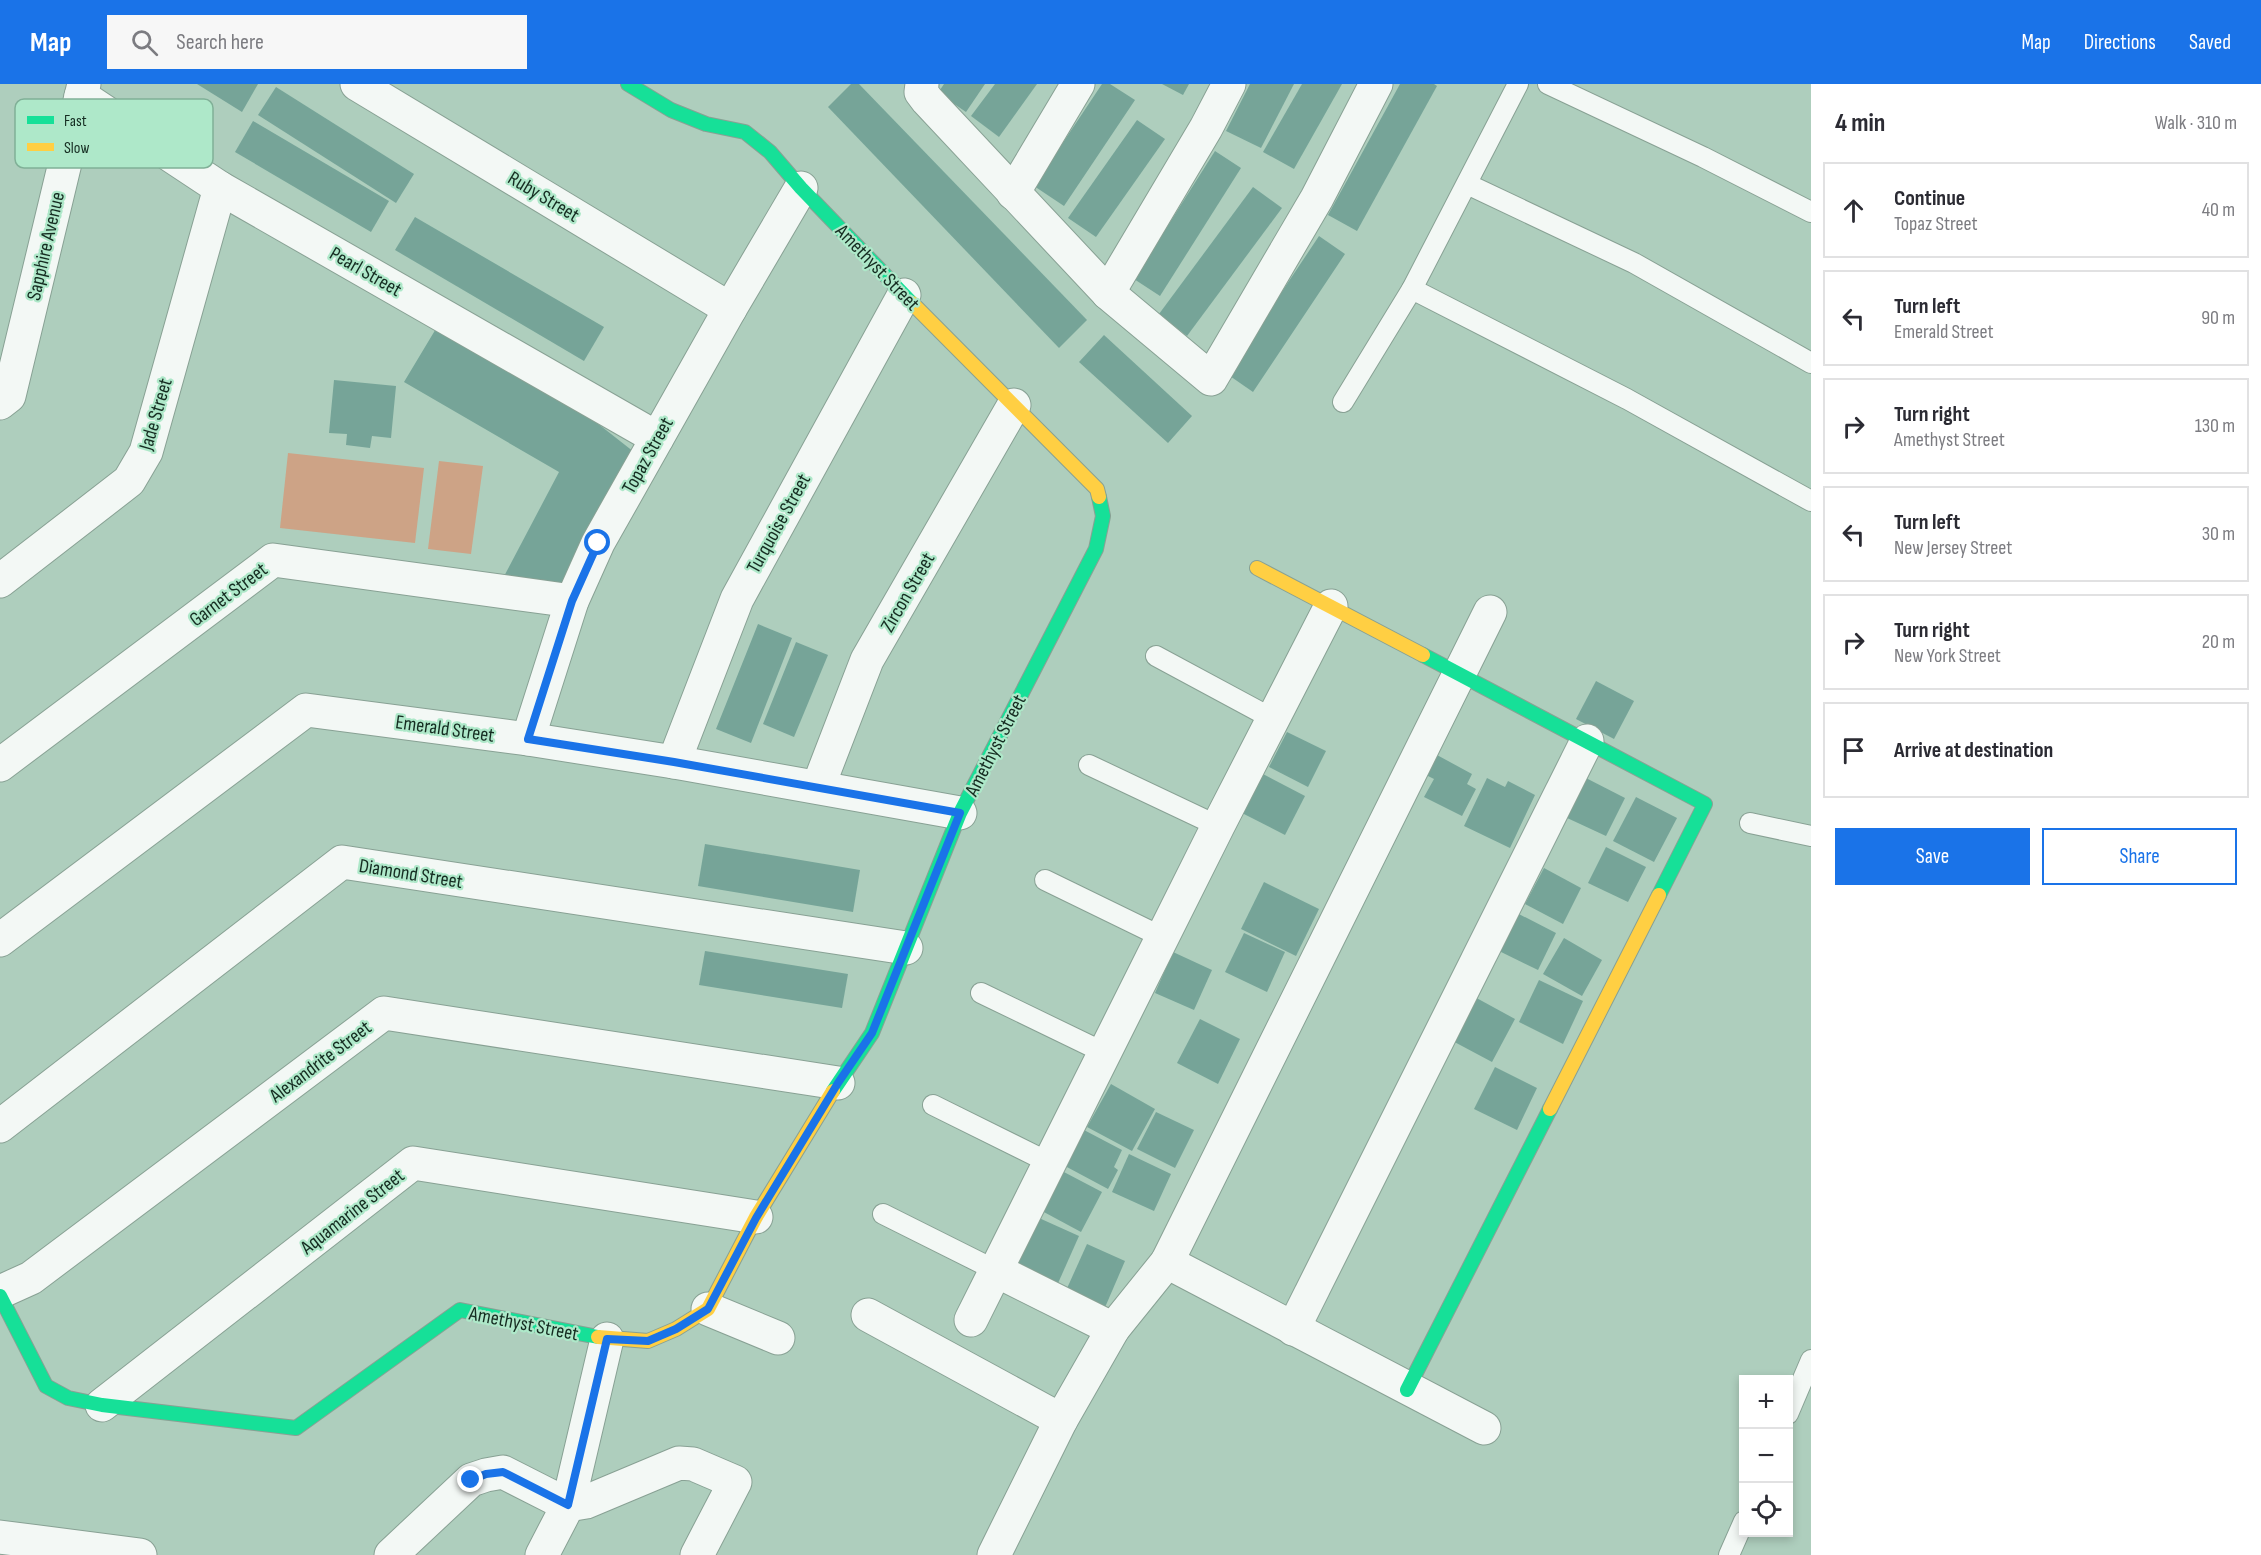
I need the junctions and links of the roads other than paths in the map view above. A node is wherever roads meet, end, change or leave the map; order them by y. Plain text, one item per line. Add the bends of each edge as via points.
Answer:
1 (357, 84) edge
2 (628, 84) edge
3 (922, 84) edge
4 (1078, 84) edge
5 (1229, 84) edge
6 (1376, 84) edge
7 (1518, 84) edge
8 (1548, 84) edge
9 (82, 90) edge
10 (95, 99) edge
11 (63, 168) edge
12 (192, 168) edge
13 (1467, 184) junction
14 (220, 188) junction
15 (801, 188) junction
16 (1013, 193) junction
17 (1811, 212) edge
18 (1412, 289) junction
19 (1108, 293) junction
20 (904, 295) junction
21 (730, 309) junction
22 (1811, 363) edge
23 (1343, 402) dead end
24 (0, 404) edge
25 (1014, 405) junction
26 (657, 438) junction
27 (1811, 501) edge
28 (1257, 568) dead end
29 (0, 581) edge
30 (572, 601) junction
31 (1331, 606) junction
32 (1490, 612) dead end
33 (1156, 656) dead end
34 (1459, 674) junction
35 (1273, 719) junction
36 (528, 739) junction
37 (1587, 741) junction
38 (674, 762) junction
39 (0, 765) edge
40 (1089, 765) dead end
41 (818, 787) junction
42 (960, 813) junction
43 (1750, 823) dead end
44 (1218, 826) junction
45 (1811, 836) edge
46 (1045, 879) dead end
47 (1162, 937) junction
48 (0, 940) edge
49 (906, 948) junction
50 (981, 993) dead end
51 (1105, 1053) junction
52 (838, 1083) junction
53 (933, 1105) dead end
54 (0, 1126) edge
55 (1050, 1163) junction
56 (883, 1214) dead end
57 (756, 1218) junction
58 (1167, 1262) junction
59 (997, 1271) junction
60 (0, 1294) edge
61 (708, 1309) junction
62 (868, 1316) dead end
63 (971, 1320) dead end
64 (1113, 1329) junction
65 (1293, 1329) junction
66 (778, 1338) dead end
67 (607, 1339) junction
68 (1811, 1360) edge
69 (1407, 1390) junction
70 (1793, 1402) edge
71 (102, 1405) junction
72 (1061, 1420) junction
73 (1484, 1428) dead end
74 (568, 1505) junction
75 (1739, 1531) edge
76 (0, 1537) edge
77 (140, 1555) edge
78 (391, 1555) edge
79 (542, 1555) edge
80 (697, 1555) edge
81 (994, 1555) edge
82 (1729, 1555) edge

1 - 21 street, Ruby Street
2 - 15 street, Amethyst Street via 671,110 706,124 745,132 770,152
3 - 16 street via 921,92 927,100
4 - 16 street
5 - 19 street
6 - 19 street via 1317,198 1211,379
7 - 13 lane
8 - 17 lane
9 - 10 street, Pearl Street
11 - 24 street, Sapphire Avenue via 9,396
12 - 14 street, Pearl Street
13 - 18 lane
13 - 22 lane via 1634,263
14 - 26 street, Pearl Street
14 - 29 street, Jade Street via 146,452 129,481
15 - 20 street, Amethyst Street
15 - 21 street, Topaz Street
16 - 19 street
18 - 23 lane
18 - 27 lane via 1627,399
20 - 25 street, Amethyst Street
20 - 38 street, Turquoise Street via 737,599
21 - 26 street, Topaz Street
25 - 41 street, Zircon Street via 867,660
25 - 42 street, Amethyst Street via 1097,489 1103,516 1096,549
26 - 30 street, Topaz Street via 598,543
28 - 31 street
30 - 36 street, Topaz Street
30 - 39 street, Garnet Street via 273,560
31 - 34 street
31 - 35 street
32 - 34 street
33 - 35 lane
34 - 37 street
34 - 58 street
35 - 44 street
36 - 38 street, Emerald Street
36 - 48 street, Emerald Street via 306,710
37 - 65 street
37 - 69 street via 1705,804
38 - 41 street, Emerald Street
40 - 44 lane
41 - 42 street, Emerald Street
42 - 49 street, Amethyst Street
43 - 45 lane
44 - 47 street
46 - 47 lane
47 - 51 street
49 - 52 street, Amethyst Street via 872,1033
49 - 54 street, Diamond Street via 342,862
50 - 51 lane
51 - 55 street
52 - 57 street, Amethyst Street
52 - 60 street, Alexandrite Street via 384,1013 31,1278
53 - 55 lane
55 - 59 street
56 - 59 lane
57 - 61 street, Amethyst Street
57 - 71 street, Aquamarine Street via 413,1163
58 - 64 street
58 - 65 street
59 - 63 street
59 - 64 street
60 - 71 street, Amethyst Street via 46,1386 68,1398
61 - 66 street
61 - 67 street, Amethyst Street via 648,1341
62 - 72 street
64 - 72 street
65 - 69 street
67 - 71 street, Amethyst Street via 460,1310 297,1428
67 - 74 street
68 - 70 lane
69 - 73 street
72 - 81 street
74 - 78 street via 503,1472 486,1474 471,1480
74 - 79 street
74 - 80 street via 586,1502 679,1463 693,1464 735,1482
75 - 82 lane
76 - 77 street

